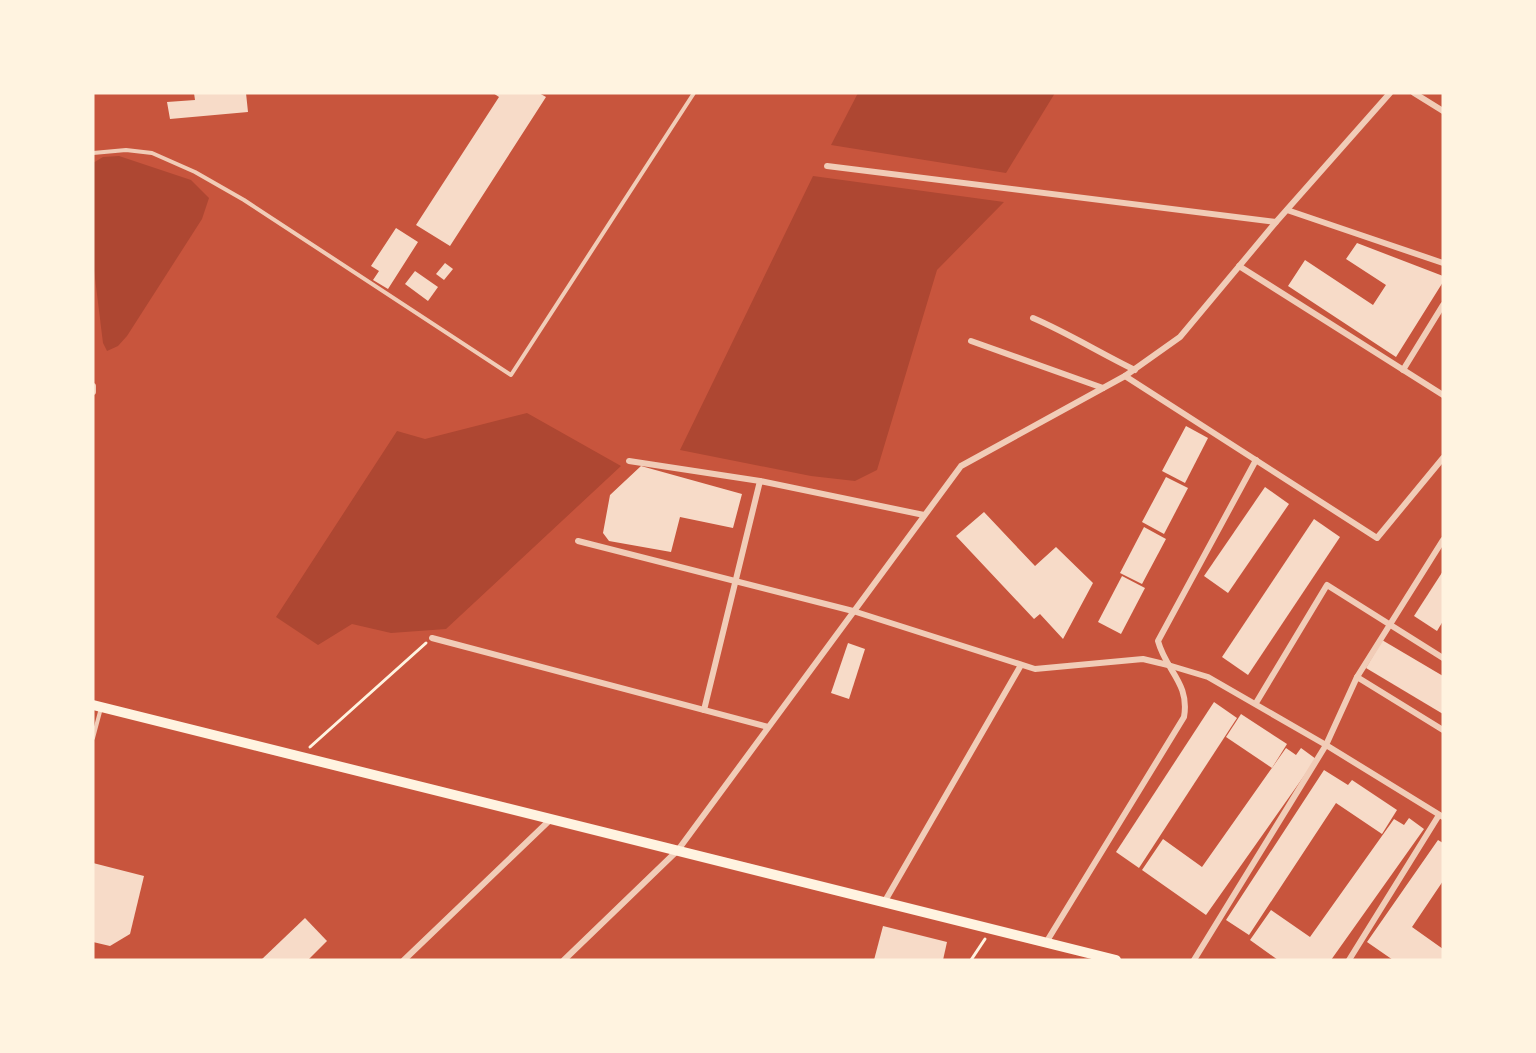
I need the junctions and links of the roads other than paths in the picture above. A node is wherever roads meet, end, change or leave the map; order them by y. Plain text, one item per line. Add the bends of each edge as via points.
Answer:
1 (694, 93) edge
2 (1390, 93) edge
3 (1413, 93) edge
4 (1443, 111) edge
5 (93, 153) edge
6 (827, 166) dead end
7 (1287, 210) junction
8 (1276, 222) junction
9 (1443, 263) edge
10 (1239, 266) junction
11 (1443, 305) edge
12 (1033, 318) dead end
13 (971, 341) dead end
14 (1135, 369) junction
15 (1402, 370) junction
16 (1125, 376) junction
17 (93, 386) edge
18 (1103, 387) junction
19 (93, 392) edge
20 (1443, 395) edge
21 (1443, 458) edge
22 (1256, 460) junction
23 (629, 461) dead end
24 (760, 481) junction
25 (924, 514) junction
26 (1443, 540) edge
27 (578, 542) dead end
28 (735, 581) junction
29 (853, 611) junction
30 (1390, 625) junction
31 (432, 638) road end
32 (1443, 658) edge
33 (1021, 665) junction
34 (1168, 665) junction
35 (1356, 677) junction
36 (1256, 704) junction
37 (97, 706) edge
38 (704, 710) junction
39 (768, 727) junction
40 (1443, 730) edge
41 (93, 738) edge
42 (1326, 745) junction
43 (1441, 816) edge
44 (551, 818) junction
45 (678, 850) junction
46 (885, 901) junction
47 (1047, 941) junction
48 (404, 960) edge
49 (564, 960) edge
50 (1116, 960) edge
51 (1194, 960) edge
52 (1349, 960) edge

1 - 5 lane via 511,375 254,206 195,172 152,153
2 - 7 street
3 - 4 street
6 - 8 street
7 - 8 street
7 - 9 street
8 - 10 street
10 - 14 street via 1180,337
10 - 15 street
11 - 15 street
12 - 14 street
13 - 18 street
14 - 16 street
15 - 20 street
16 - 18 street
16 - 22 street
17 - 19 street
18 - 25 street via 961,466
21 - 22 street via 1377,538
22 - 34 street via 1158,641
23 - 24 street
24 - 25 street
24 - 28 street
25 - 29 street
26 - 30 street
27 - 28 street
28 - 29 street
28 - 38 street
29 - 33 street
29 - 39 street
30 - 32 street
30 - 35 street
30 - 36 street via 1327,585
31 - 38 street
33 - 34 street via 1035,669 1143,659
33 - 46 street
34 - 36 street via 1208,677
34 - 47 street via 1187,701 1184,717
35 - 40 street
35 - 42 street
36 - 42 street
37 - 41 lane
37 - 44 main road
38 - 39 street
39 - 45 street
42 - 43 street
42 - 51 street
43 - 52 street
44 - 45 main road
44 - 48 street
45 - 46 main road
45 - 49 street
46 - 47 main road
47 - 50 main road

